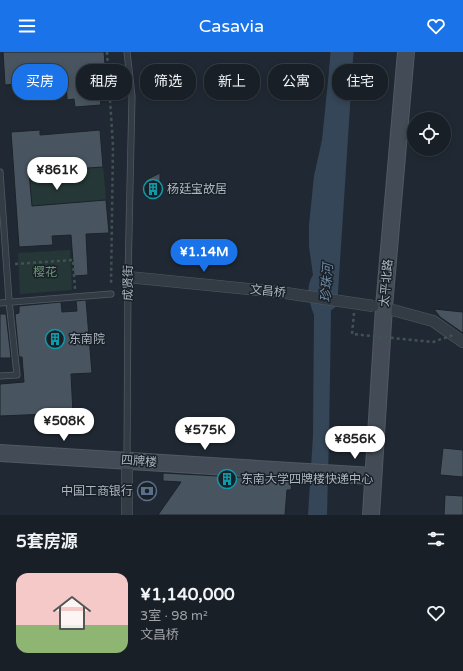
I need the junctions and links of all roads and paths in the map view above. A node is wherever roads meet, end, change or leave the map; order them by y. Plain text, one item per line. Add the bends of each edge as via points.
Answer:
1 (107, 52) edge
2 (127, 52) edge
3 (406, 52) edge
4 (0, 172) edge
5 (2, 222) edge
6 (6, 264) junction
7 (128, 277) junction
8 (111, 294) joint
9 (75, 297) junction
10 (9, 302) junction
11 (0, 303) edge
12 (355, 303) junction
13 (379, 306) junction
14 (453, 335) junction
15 (463, 342) edge
16 (0, 376) edge
17 (0, 453) edge
18 (127, 460) junction
19 (373, 476) junction
20 (127, 515) edge
21 (371, 515) edge

1 - 8 path via 113,146
2 - 7 lane, 成贤街 via 132,96
3 - 13 main road, 太平北路
4 - 5 lane
5 - 6 lane
6 - 9 path via 73,260
6 - 10 lane
7 - 12 street, 文昌桥, bridge via 279,292
7 - 18 lane, 成贤街
8 - 9 lane
9 - 10 lane
10 - 11 lane
10 - 16 lane via 17,375
12 - 13 street, 文昌桥, bridge
12 - 14 path, bridge via 352,334 433,342
13 - 14 street, 文昌桥 via 433,321
13 - 19 main road, 太平北路
14 - 15 street, 文昌桥
17 - 18 main road, 四牌楼
18 - 19 main road, 四牌楼
18 - 20 street, 成贤街
19 - 21 main road, 太平北路

